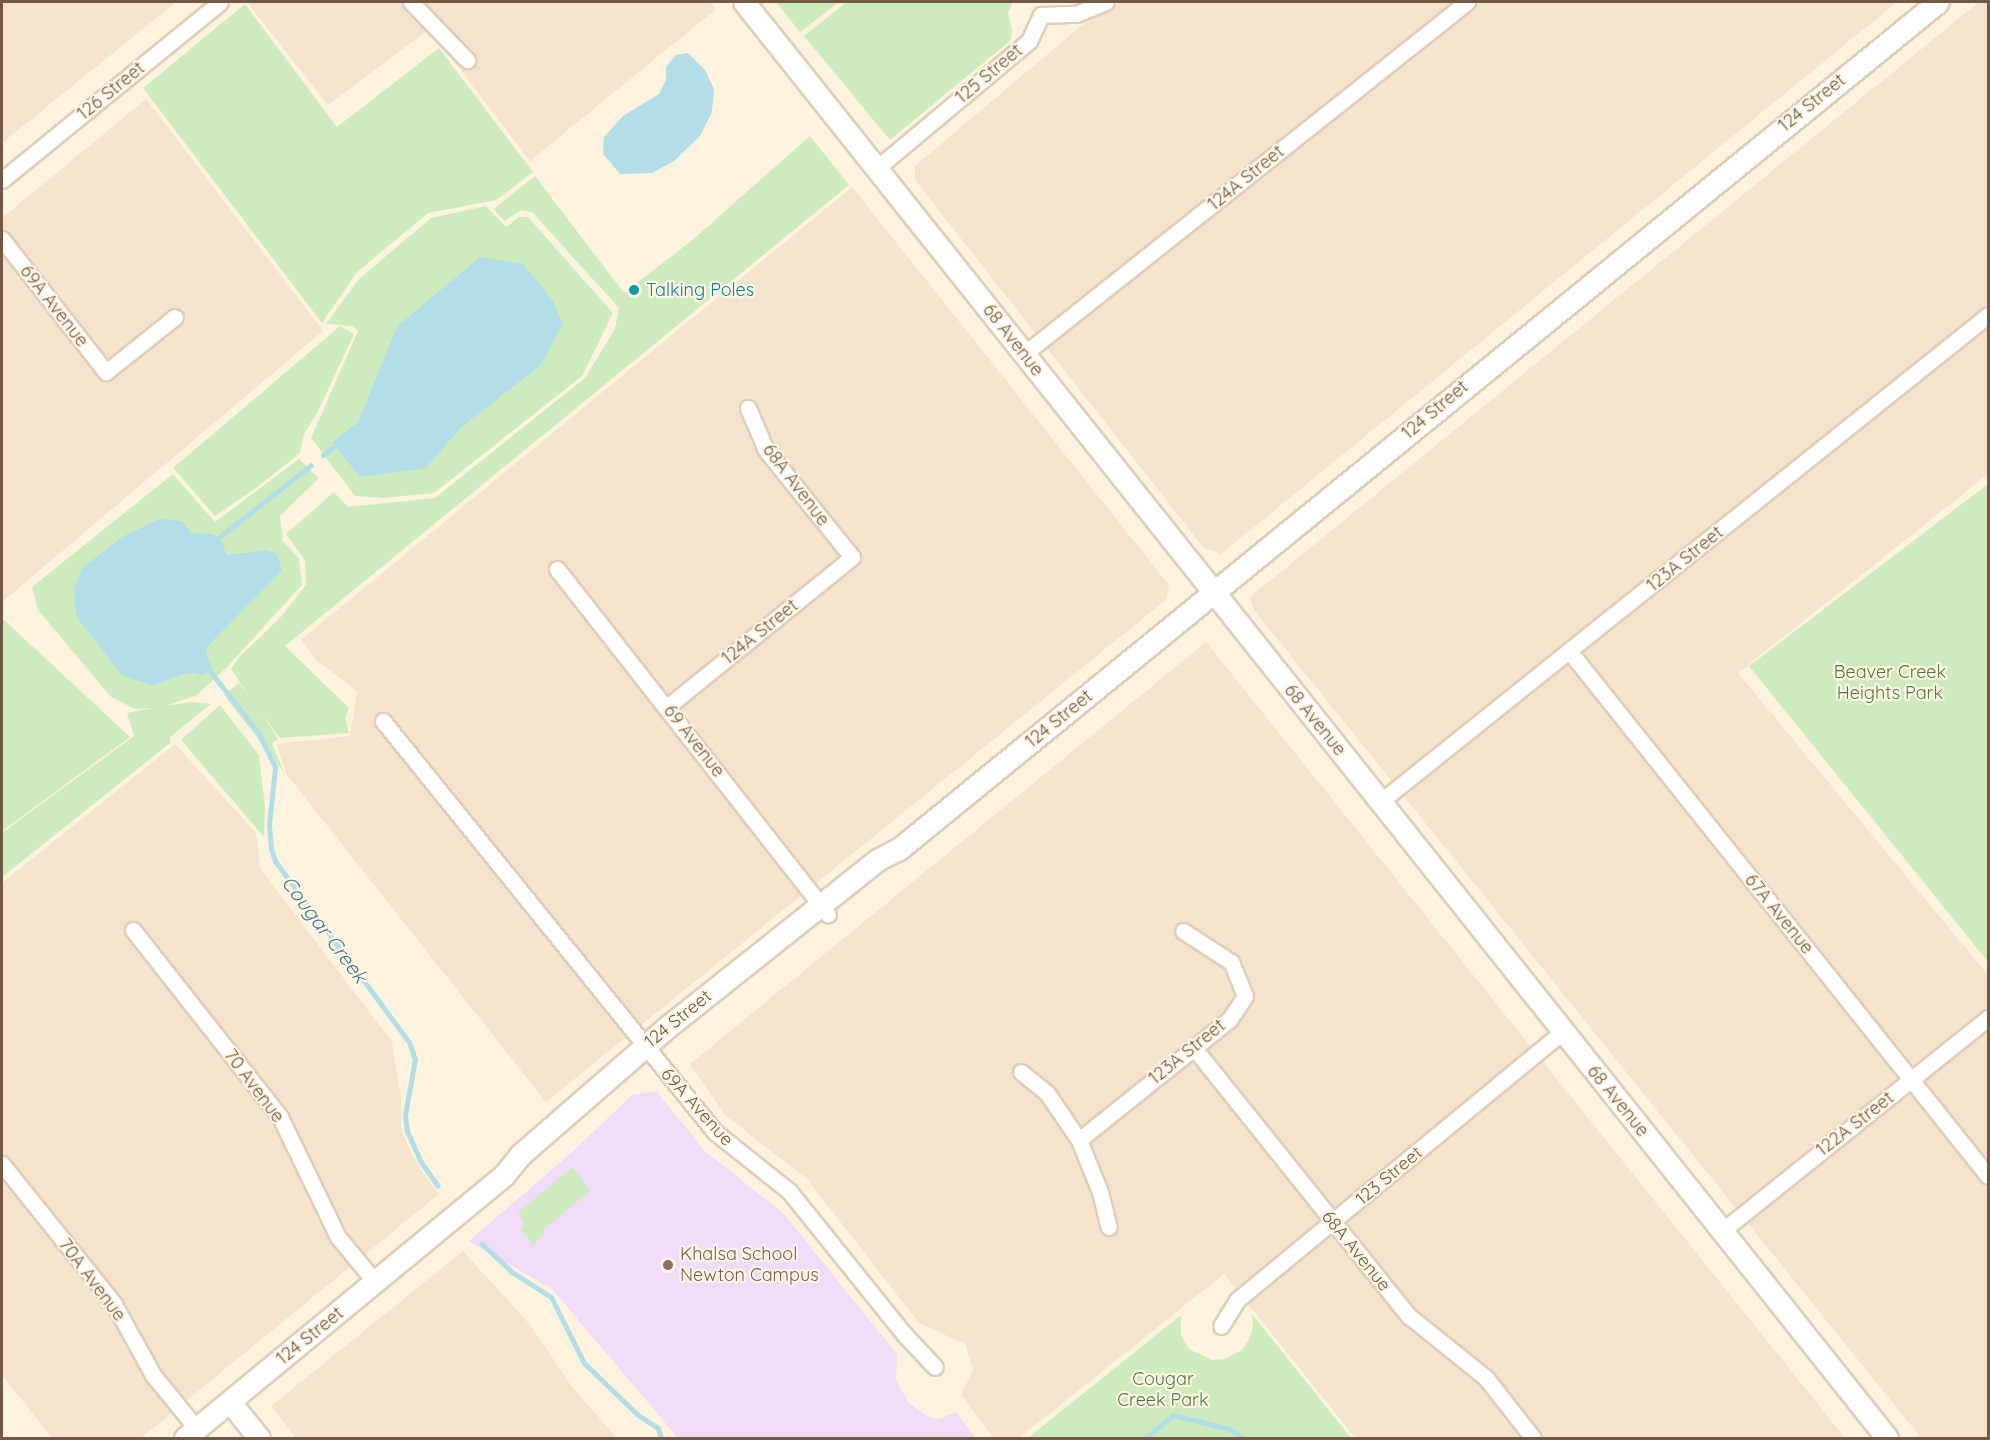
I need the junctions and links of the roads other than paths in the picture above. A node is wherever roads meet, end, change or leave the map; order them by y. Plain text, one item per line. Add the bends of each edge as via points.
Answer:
1 (220, 2) edge
2 (411, 2) edge
3 (744, 2) edge
4 (1106, 2) edge
5 (1467, 2) edge
6 (1938, 2) edge
7 (467, 60) dead end
8 (877, 168) junction
9 (2, 180) edge
10 (2, 239) edge
11 (1989, 315) edge
12 (175, 317) dead end
13 (1024, 354) junction
14 (748, 408) dead end
15 (852, 557) joint
16 (557, 569) dead end
17 (1214, 592) junction
18 (1570, 652) junction
19 (667, 707) junction
20 (383, 721) dead end
21 (1380, 802) junction
22 (824, 909) junction
23 (133, 930) dead end
24 (1183, 931) dead end
25 (1989, 1018) edge
26 (1563, 1031) junction
27 (1194, 1048) junction
28 (649, 1053) junction
29 (1021, 1072) dead end
30 (1911, 1080) junction
31 (1079, 1140) junction
32 (2, 1164) edge
33 (1989, 1176) edge
34 (1332, 1223) junction
35 (1108, 1227) dead end
36 (1722, 1231) junction
37 (376, 1282) junction
38 (1221, 1326) dead end
39 (935, 1367) dead end
40 (230, 1402) junction
41 (191, 1434) edge
42 (259, 1438) edge
43 (1533, 1438) edge
44 (1887, 1438) edge

1 - 9 street, 126 Street
2 - 7 street
3 - 8 street, 68 Avenue
4 - 8 street, 125 Street via 1076,14 1041,15 1029,41
5 - 13 street, 124A Street
6 - 17 street, 124 Street
8 - 13 street, 68 Avenue
10 - 12 street, 69A Avenue via 106,372
11 - 18 street, 123A Street
13 - 17 street, 68 Avenue
14 - 15 street, 68A Avenue via 766,450
15 - 19 street, 124A Street
16 - 19 street, 69 Avenue
17 - 21 street, 68 Avenue
17 - 22 street, 124 Street via 899,849 878,860
18 - 21 street, 123A Street
18 - 30 street, 67A Avenue
19 - 22 street, 69 Avenue
20 - 28 street, 69A Avenue
21 - 26 street, 68 Avenue
22 - 28 street, 124 Street
23 - 37 street, 70 Avenue via 280,1117 338,1237
24 - 27 street, 123A Street via 1230,962 1245,996 1229,1020
25 - 30 street, 122A Street
26 - 34 street, 123 Street
26 - 36 street, 68 Avenue
27 - 31 street, 123A Street
27 - 34 street, 68A Avenue
28 - 37 street, 124 Street via 520,1155 504,1176
28 - 39 street, 69A Avenue via 715,1132 789,1191 903,1334
29 - 31 street via 1047,1093
30 - 33 street, 67A Avenue
30 - 36 street, 122A Street
31 - 35 street via 1100,1192
32 - 41 street, 70A Avenue via 114,1304
34 - 38 street, 123 Street via 1237,1300
34 - 43 street, 68A Avenue via 1409,1317 1486,1378
36 - 44 street, 68 Avenue
37 - 40 street, 124 Street
40 - 41 street, 124 Street
40 - 42 street

